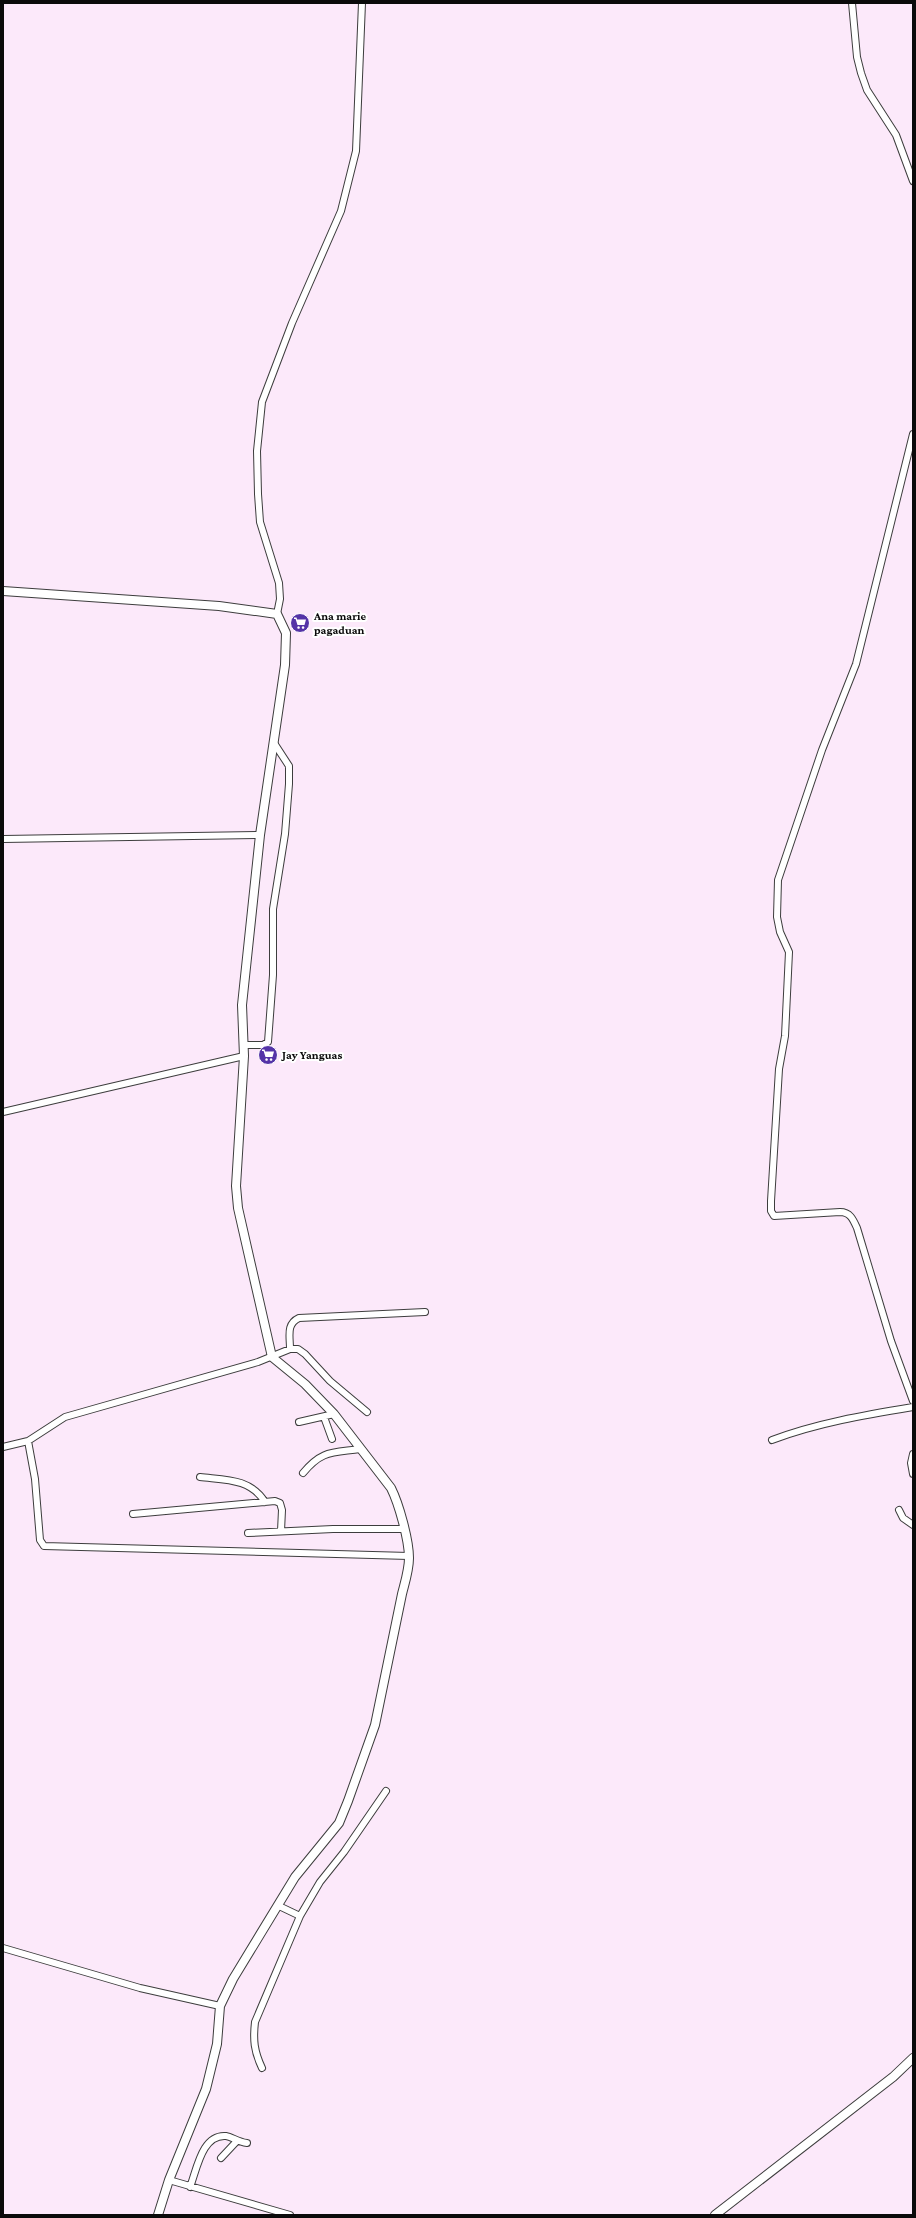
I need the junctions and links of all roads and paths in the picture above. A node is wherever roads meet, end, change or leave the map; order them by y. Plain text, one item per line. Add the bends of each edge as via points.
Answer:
1 (362, 3) edge
2 (852, 3) edge
3 (913, 181) edge
4 (913, 434) edge
5 (3, 591) edge
6 (277, 614) junction
7 (274, 743) junction
8 (260, 835) junction
9 (3, 839) edge
10 (244, 1045) junction
11 (244, 1056) junction
12 (3, 1112) edge
13 (425, 1312) dead end
14 (290, 1349) junction
15 (272, 1357) junction
16 (913, 1401) edge
17 (913, 1407) edge
18 (367, 1412) dead end
19 (334, 1414) junction
20 (324, 1416) junction
21 (299, 1422) dead end
22 (332, 1439) dead end
23 (772, 1440) dead end
24 (28, 1441) junction
25 (3, 1447) edge
26 (360, 1449) junction
27 (912, 1454) edge
28 (303, 1473) dead end
29 (913, 1474) edge
30 (200, 1477) dead end
31 (264, 1502) junction
32 (899, 1510) dead end
33 (132, 1514) dead end
34 (913, 1525) edge
35 (403, 1529) junction
36 (281, 1531) junction
37 (248, 1532) dead end
38 (409, 1556) junction
39 (386, 1791) dead end
40 (280, 1907) junction
41 (298, 1915) junction
42 (3, 1948) edge
43 (220, 2006) junction
44 (913, 2058) edge
45 (262, 2068) dead end
46 (236, 2142) junction
47 (247, 2143) dead end
48 (221, 2158) dead end
49 (169, 2180) junction
50 (190, 2186) junction
51 (158, 2215) edge
52 (290, 2215) edge
53 (715, 2215) edge

1 - 6 street via 356,152 341,211 295,316 262,402 257,450 258,494 260,522 279,583 280,599
2 - 3 street via 861,73 867,90 896,135
4 - 16 street via 856,664 819,756 778,880 777,917 780,932 789,952 785,1036 779,1069 771,1201 774,1216 840,1212 851,1216
5 - 6 street via 219,606
6 - 7 street via 286,633 286,652
7 - 8 street
7 - 10 street via 289,766 285,834 273,909 268,1042 263,1045
8 - 9 street
8 - 10 street via 242,1005
10 - 11 street
11 - 12 street
11 - 15 street via 236,1186 238,1208
13 - 14 street via 299,1318 292,1321 289,1327
14 - 15 street
14 - 18 street via 298,1349 305,1354 330,1381
15 - 19 street via 305,1384
15 - 24 street via 65,1417
17 - 23 street via 792,1432
19 - 20 street
19 - 26 street
20 - 21 street
20 - 22 street via 327,1431
24 - 25 street
24 - 38 street via 35,1478 40,1540 44,1546
26 - 28 street via 325,1454 317,1458
26 - 35 street via 391,1488 397,1500
27 - 29 street
30 - 31 street via 248,1484 258,1491
31 - 33 street
31 - 36 street via 280,1503
32 - 34 street via 903,1518
35 - 36 street
35 - 38 street
36 - 37 street
38 - 40 street via 408,1574 375,1725 348,1801 339,1823 295,1877
39 - 41 street
40 - 41 street
40 - 43 street via 233,1978
41 - 45 street via 255,2022 253,2040
42 - 43 street via 140,1988
43 - 49 street via 217,2044 206,2089
44 - 53 street
46 - 47 street
46 - 48 street
46 - 50 street via 228,2136 216,2137 209,2142
49 - 50 street
49 - 51 street
50 - 52 street

